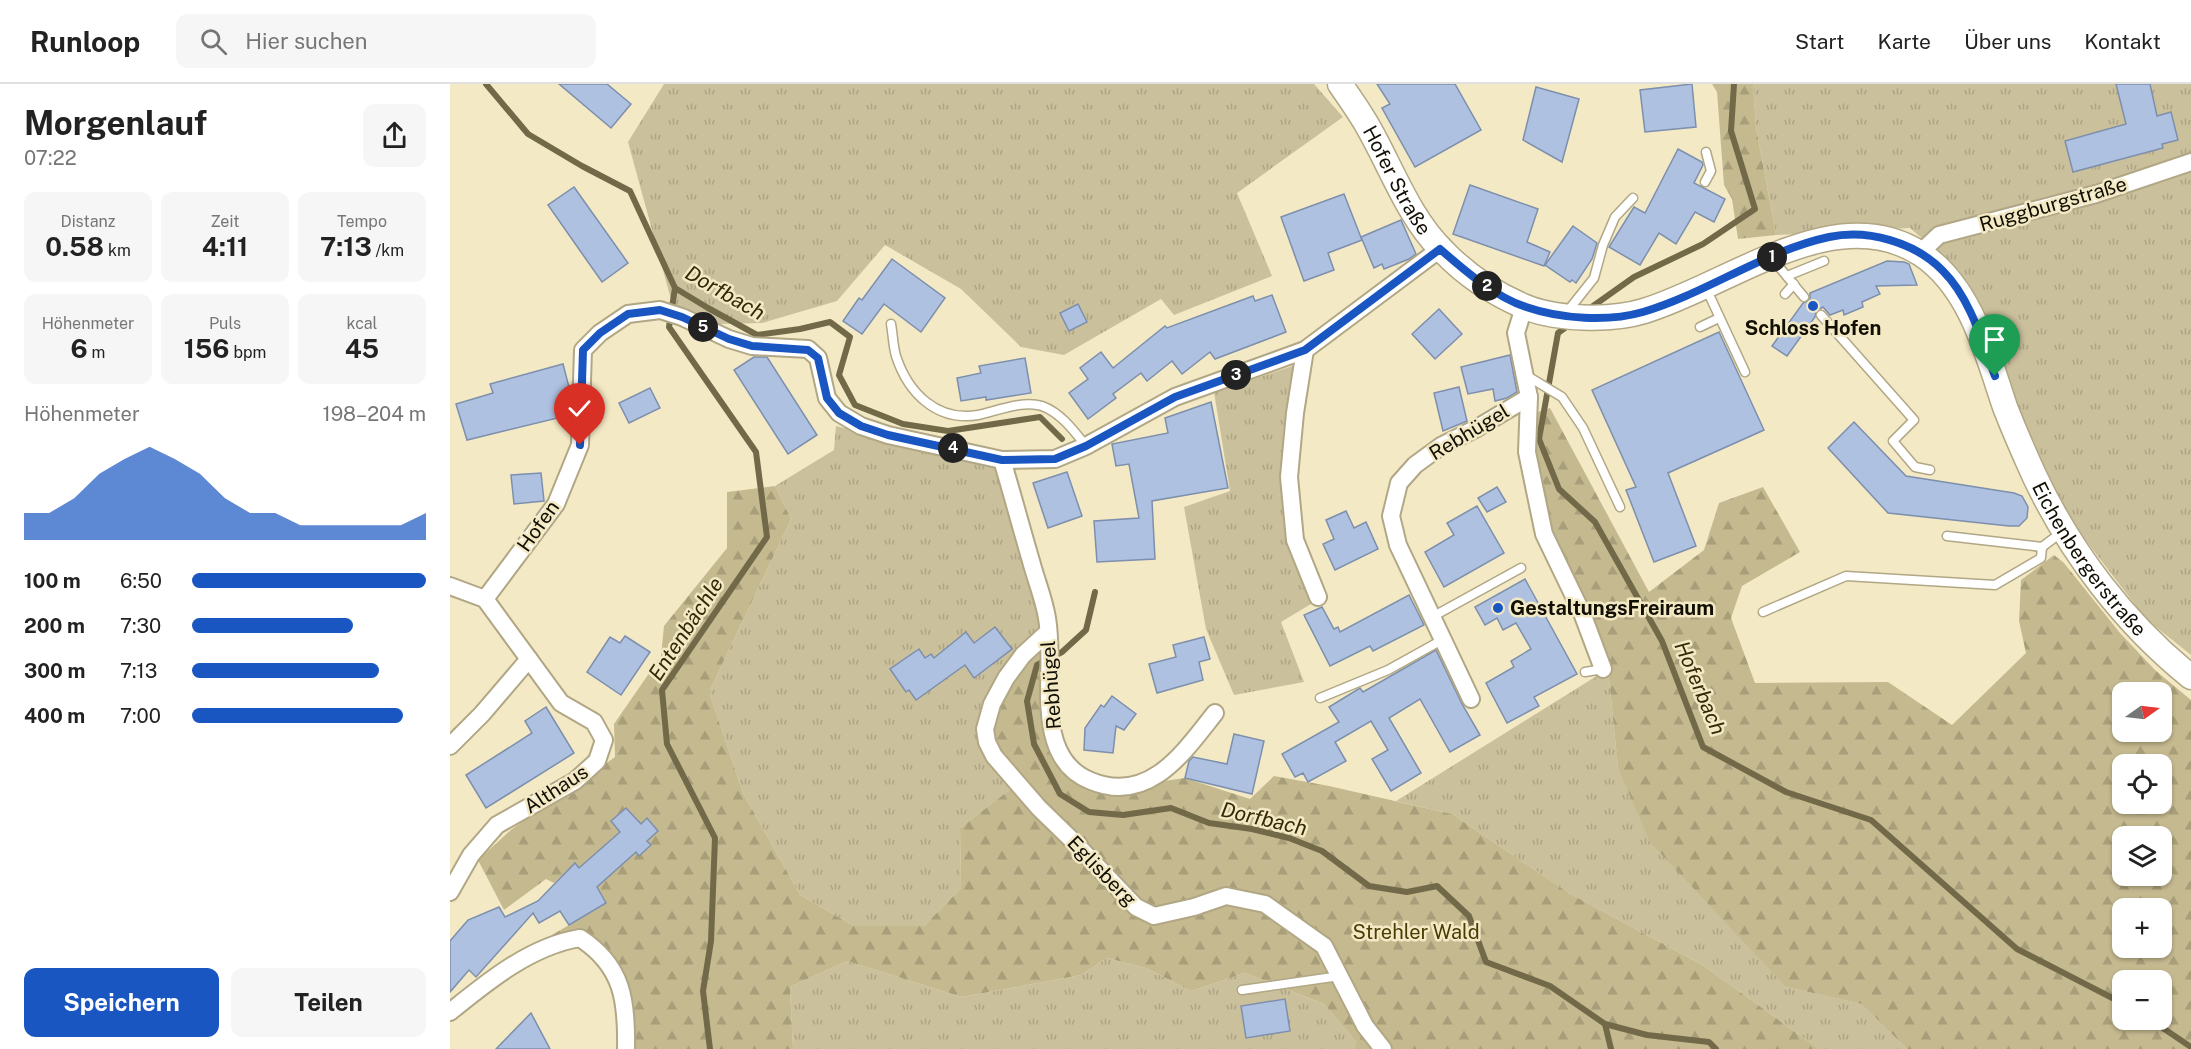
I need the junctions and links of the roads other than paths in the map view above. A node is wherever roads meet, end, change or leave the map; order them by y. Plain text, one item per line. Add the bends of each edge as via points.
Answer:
1 (1340, 84) edge
2 (1706, 152) dead end
3 (2191, 162) edge
4 (1705, 182) dead end
5 (1633, 198) dead end
6 (1440, 249) junction
7 (1920, 253) junction
8 (1824, 261) dead end
9 (1781, 266) junction
10 (1794, 284) junction
11 (1705, 287) junction
12 (1785, 294) dead end
13 (1804, 297) dead end
14 (1524, 307) junction
15 (1821, 315) dead end
16 (1577, 316) junction
17 (1722, 321) junction
18 (891, 324) dead end
19 (1700, 327) dead end
20 (1305, 350) junction
21 (1745, 372) dead end
22 (1531, 378) junction
23 (1529, 397) junction
24 (2012, 424) joint
25 (1086, 446) junction
26 (1002, 460) junction
27 (1930, 470) dead end
28 (1620, 507) dead end
29 (2064, 531) junction
30 (1947, 536) dead end
31 (2042, 547) junction
32 (1521, 568) dead end
33 (450, 586) edge
34 (1318, 597) dead end
35 (485, 599) junction
36 (1763, 612) dead end
37 (1432, 616) junction
38 (1048, 632) junction
39 (1442, 639) junction
40 (528, 659) junction
41 (1603, 669) joint
42 (1585, 672) dead end
43 (2191, 677) edge
44 (1320, 698) dead end
45 (1471, 699) dead end
46 (1215, 713) dead end
47 (450, 746) edge
48 (450, 892) edge
49 (1341, 976) junction
50 (1242, 990) dead end
51 (450, 1012) edge
52 (626, 1049) edge
53 (1383, 1049) edge

1 - 6 street, Hofer Straße via 1366,122 1416,217
2 - 4 lane via 1711,171
3 - 7 street, Ruggburgstraße via 2096,194 1939,235
5 - 16 lane via 1615,217
6 - 14 street, Hofer Straße via 1472,278
6 - 20 street, Hofen
7 - 9 street, Hofer Straße via 1897,242 1866,235 1830,237
7 - 24 street, Hofer Straße via 1958,290
8 - 9 lane
9 - 10 lane
9 - 11 street, Hofer Straße
10 - 12 lane
10 - 13 lane
11 - 16 street, Hofer Straße via 1643,312
11 - 17 lane
14 - 16 street, Hofer Straße
14 - 22 street via 1516,333
15 - 27 lane via 1914,420 1893,441 1915,467
17 - 19 lane
17 - 21 lane
18 - 25 lane via 896,355 907,384 935,409 960,416 1024,405 1041,406 1061,418
20 - 25 street, Hofen via 1175,397
20 - 34 street via 1289,477 1295,540
22 - 23 street
22 - 28 lane via 1562,398 1584,428
23 - 37 street, Rebhügel via 1441,446 1415,465 1400,483 1391,516 1393,526
23 - 41 street via 1527,452 1544,534 1582,613
24 - 29 street, Eichenbergerstraße
25 - 26 street, Hofen via 1055,459
26 - 35 street, Hofen via 861,426 839,413 827,398 818,358 808,350 752,346 660,310 628,314 583,350 580,445 556,504
26 - 38 street, Rebhügel
29 - 31 lane
29 - 43 street, Eichenbergerstraße via 2107,592 2141,631
30 - 31 lane
31 - 36 lane via 2041,558 1995,585 1846,576
32 - 37 lane
33 - 35 street
35 - 40 street, Althaus
37 - 39 street, Rebhügel
38 - 46 street, Rebhügel via 1055,741 1078,776 1101,785 1142,784 1176,761
38 - 49 street, Eglisberg via 1023,655 992,704 985,729 994,756 1136,907 1154,916 1226,896 1266,904 1324,946
39 - 44 lane via 1388,670
39 - 45 street, Rebhügel
40 - 47 street
40 - 48 street, Althaus via 561,703 594,722 604,740 601,751 597,761 575,781 497,825 471,855
41 - 42 lane
49 - 50 lane
49 - 53 street, Eglisberg via 1365,1026
51 - 52 street via 536,951 580,938 597,949 621,986 627,1022

